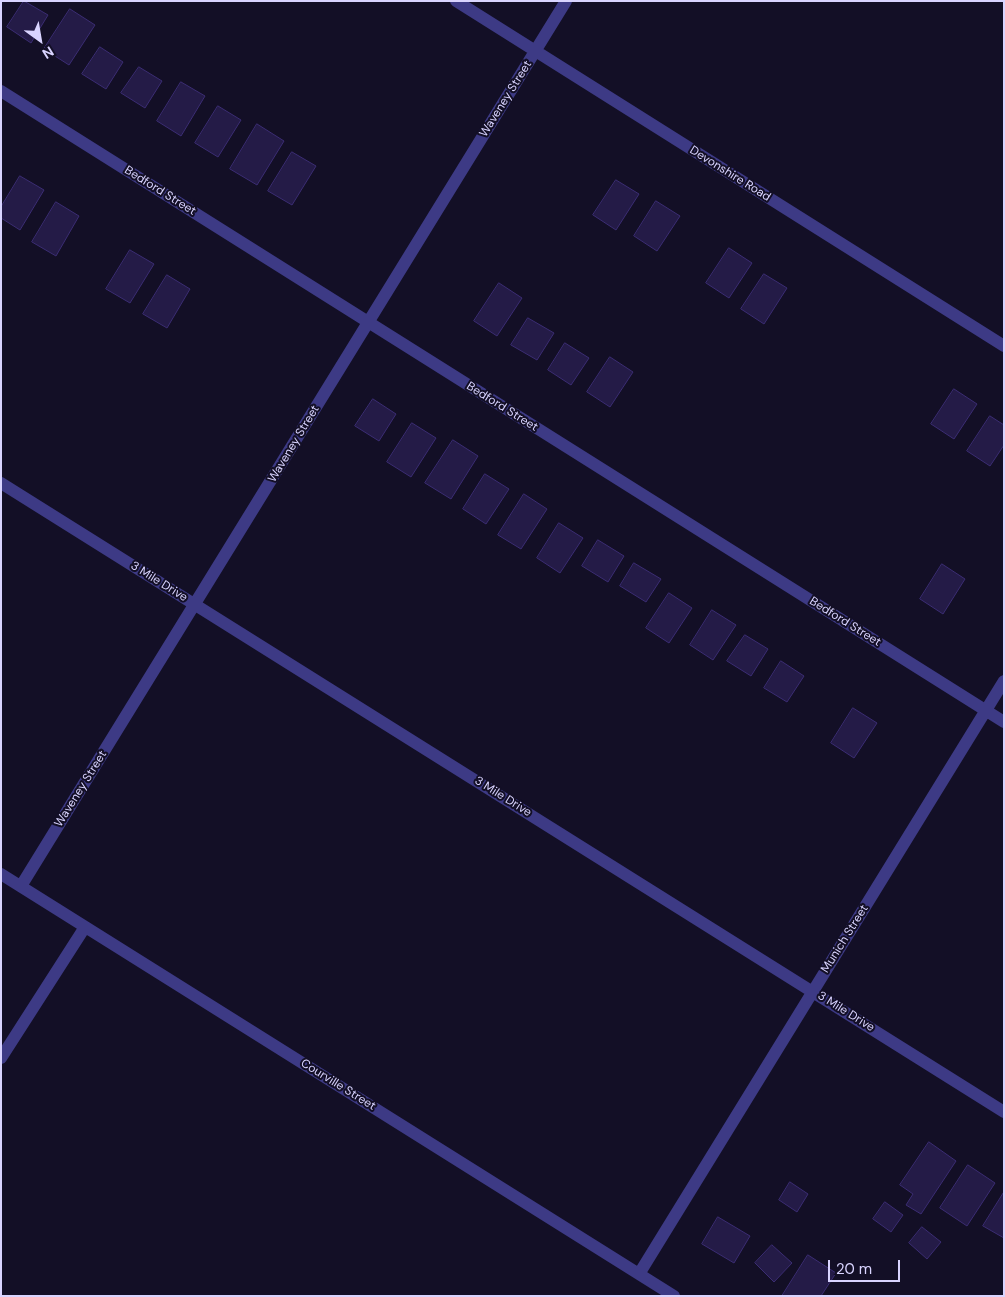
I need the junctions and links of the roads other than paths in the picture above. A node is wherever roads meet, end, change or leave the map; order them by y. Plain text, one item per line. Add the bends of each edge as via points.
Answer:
1 (456, 1) edge
2 (566, 1) edge
3 (536, 51) junction
4 (1, 91) edge
5 (368, 322) junction
6 (1004, 346) edge
7 (1, 483) edge
8 (195, 605) junction
9 (1004, 681) edge
10 (986, 710) junction
11 (1004, 722) edge
12 (1, 874) edge
13 (21, 886) junction
14 (85, 926) junction
15 (812, 992) junction
16 (1, 1058) edge
17 (1004, 1112) edge
18 (639, 1274) junction
19 (674, 1296) edge

1 - 3 street, Devonshire Road
2 - 3 street, Waveney Street
3 - 5 street, Waveney Street
3 - 6 street, Devonshire Road
4 - 5 street, Bedford Street
5 - 8 street, Waveney Street
5 - 10 street, Bedford Street
7 - 8 street, 3 Mile Drive
8 - 13 street, Waveney Street
8 - 15 street, 3 Mile Drive
9 - 10 street, Munich Street
10 - 11 street, Bedford Street
10 - 15 street, Munich Street
12 - 13 street, Courville Street
13 - 14 street, Courville Street
14 - 16 street
14 - 18 street, Courville Street
15 - 17 street, 3 Mile Drive
15 - 18 street, Munich Street
18 - 19 street, Courville Street

